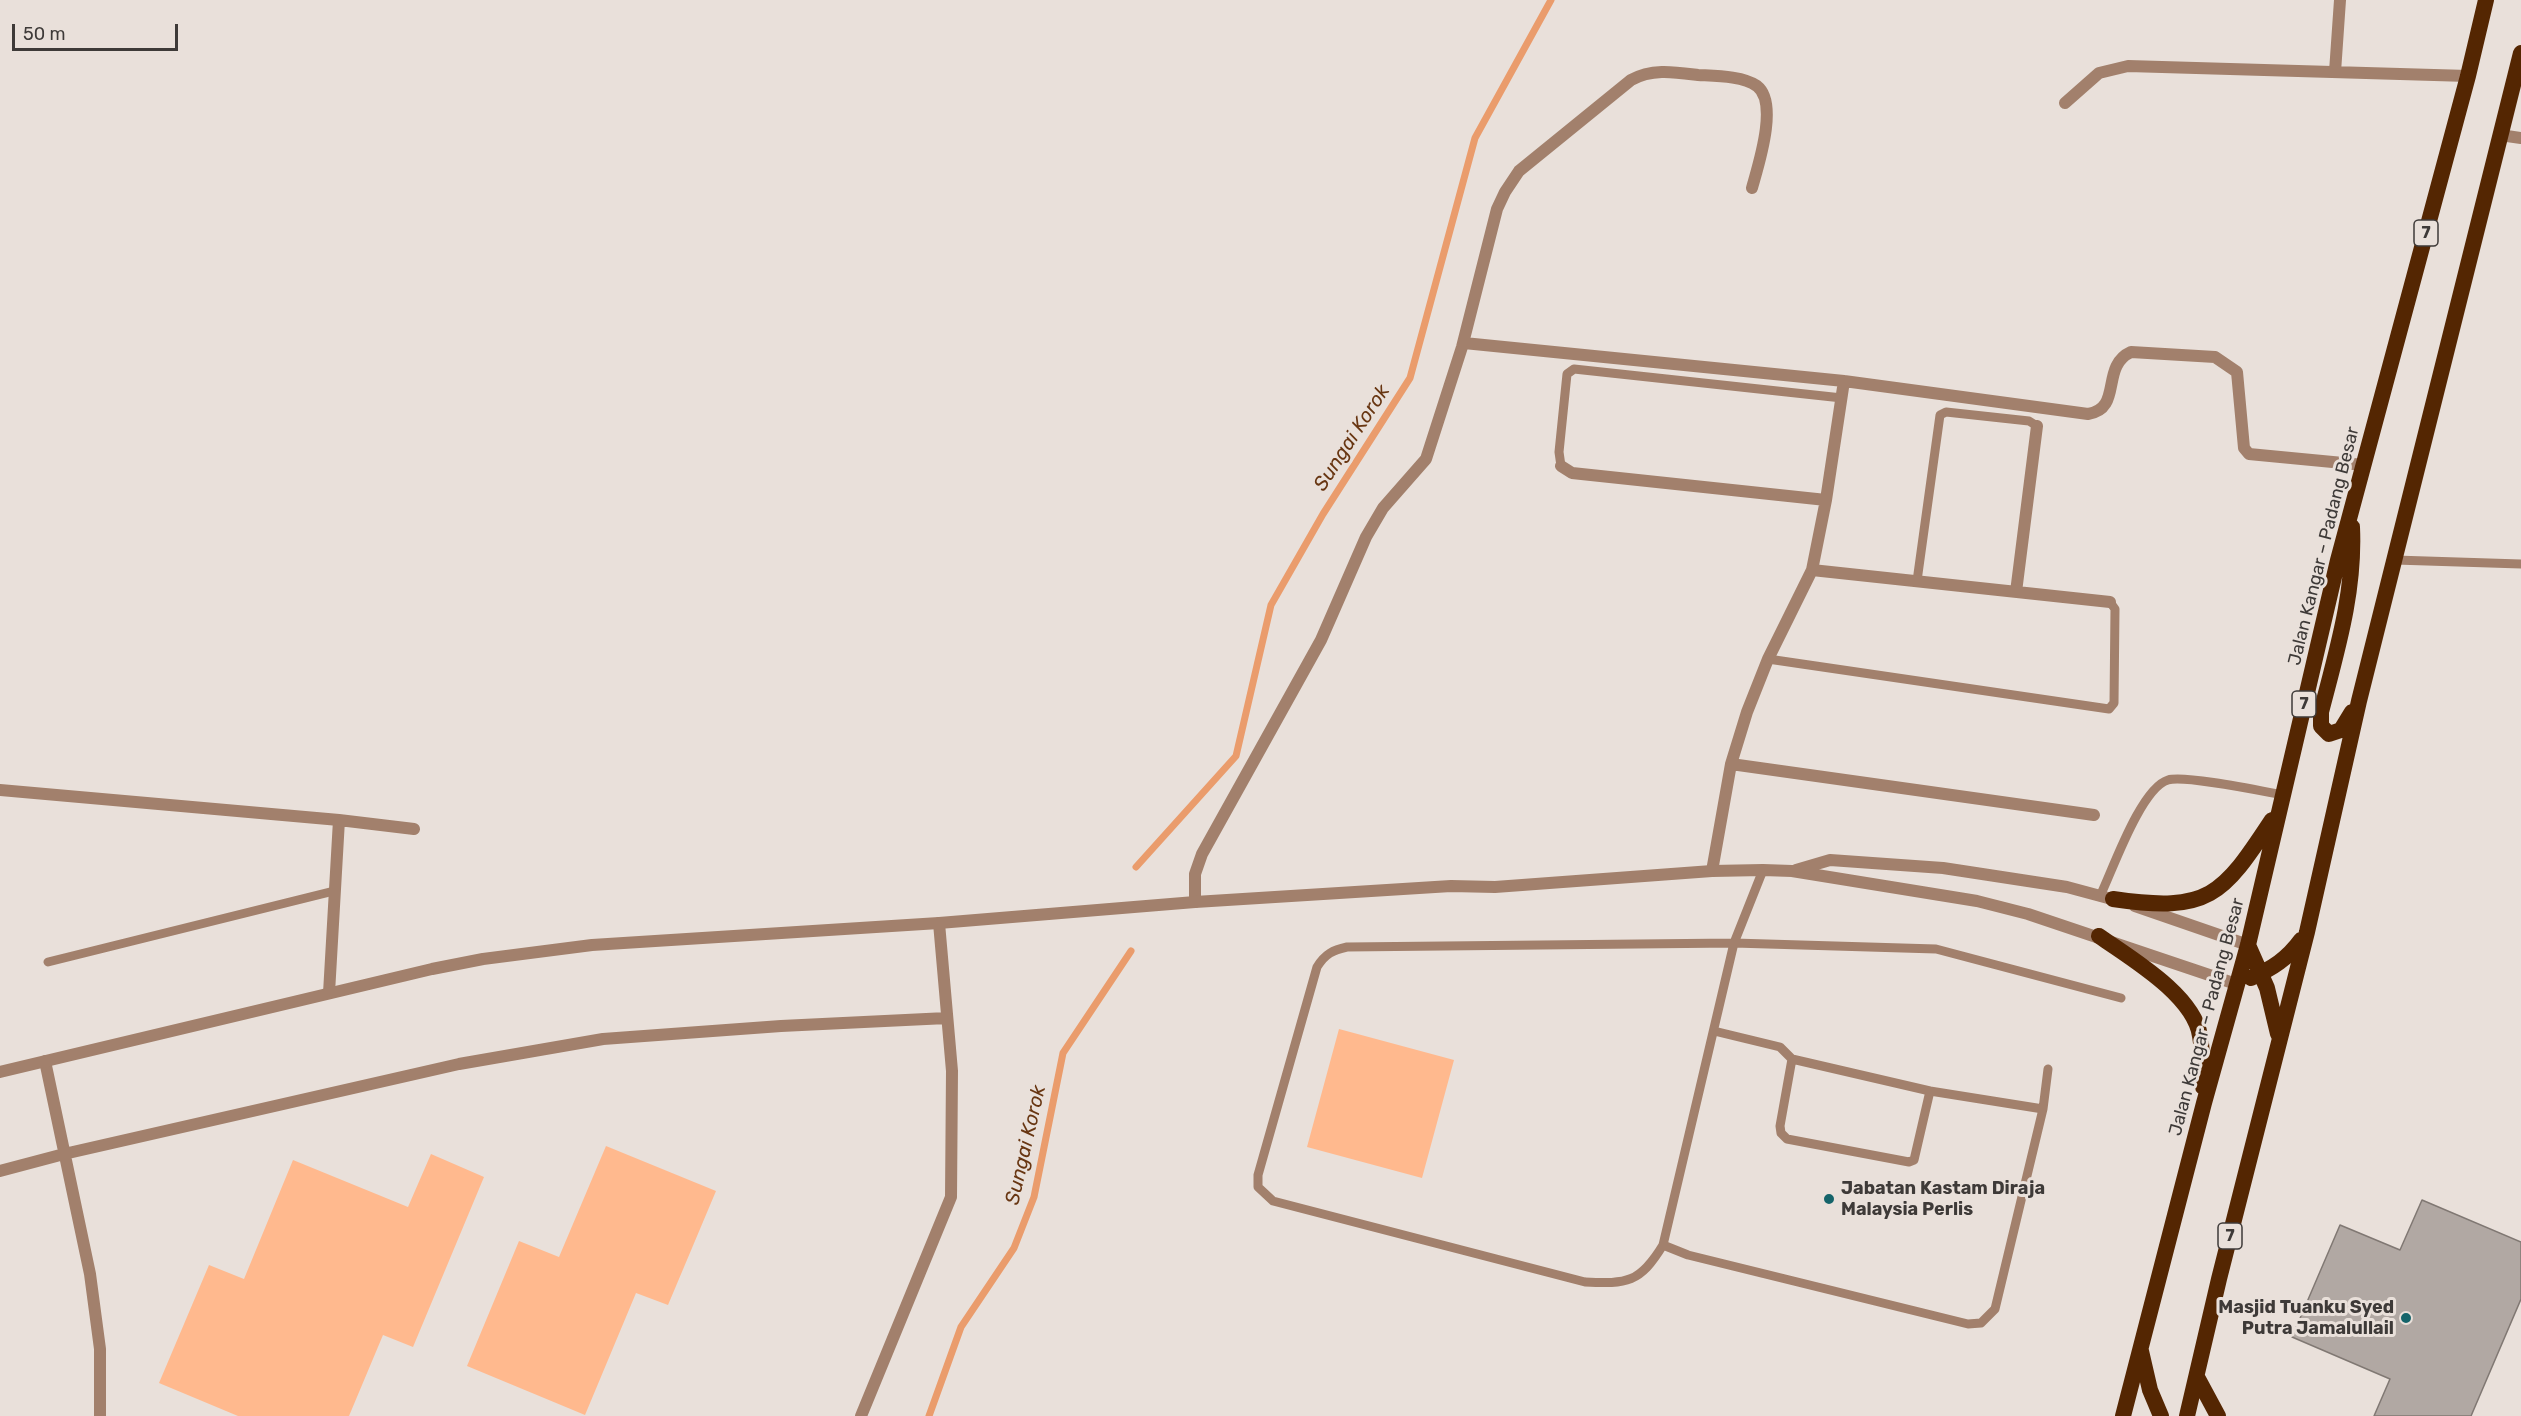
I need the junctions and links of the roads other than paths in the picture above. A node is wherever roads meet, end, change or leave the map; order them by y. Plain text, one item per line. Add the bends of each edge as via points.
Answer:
1 (2340, 0) edge
2 (2486, 0) edge
3 (2521, 53) edge
4 (2335, 72) junction
5 (2468, 76) junction
6 (2065, 103) dead end
7 (2500, 135) junction
8 (2521, 138) edge
9 (1752, 188) dead end
10 (1464, 343) junction
11 (1844, 381) junction
12 (1842, 398) junction
13 (2037, 426) joint
14 (2364, 465) junction
15 (1561, 466) joint
16 (1826, 500) junction
17 (2351, 513) junction
18 (2395, 560) junction
19 (2521, 564) edge
20 (1812, 570) junction
21 (1917, 581) junction
22 (2016, 592) junction
23 (2110, 602) joint
24 (1768, 659) junction
25 (2359, 701) junction
26 (1731, 764) junction
27 (0, 790) edge
28 (2281, 802) junction
29 (2094, 815) dead end
30 (339, 820) junction
31 (414, 829) dead end
32 (1763, 870) junction
33 (1712, 871) junction
34 (1792, 871) junction
35 (334, 891) junction
36 (2107, 897) junction
37 (1195, 902) junction
38 (939, 923) junction
39 (2307, 932) junction
40 (2099, 936) junction
41 (1734, 943) junction
42 (2248, 945) junction
43 (48, 962) dead end
44 (2261, 973) junction
45 (2236, 984) junction
46 (329, 993) junction
47 (2121, 998) dead end
48 (947, 1018) junction
49 (1714, 1031) junction
50 (2280, 1042) junction
51 (1792, 1059) junction
52 (45, 1060) junction
53 (2048, 1070) dead end
54 (0, 1072) edge
55 (1930, 1091) junction
56 (2204, 1103) junction
57 (2043, 1109) junction
58 (64, 1154) junction
59 (0, 1171) edge
60 (1664, 1245) junction
61 (2140, 1346) junction
62 (2197, 1377) junction
63 (100, 1416) edge
64 (861, 1416) edge
65 (2123, 1416) edge
66 (2161, 1416) edge
67 (2187, 1416) edge
68 (2218, 1416) edge

1 - 4 street
2 - 5 highway, Jalan Kangar – Padang Besar / 7
3 - 7 highway, 7
4 - 5 street
4 - 6 street via 2128,66 2099,73
5 - 14 highway, Jalan Kangar – Padang Besar / 7
7 - 8 street
7 - 18 highway, 7
9 - 10 street via 1767,116 1759,87 1734,79 1674,72 1643,73 1543,149 1504,192
10 - 11 street
10 - 37 street via 1426,459 1383,508 1366,537 1321,640 1202,854 1195,874
11 - 12 street
11 - 14 street via 2088,414 2106,406 2115,366 2121,356 2131,351 2215,357 2237,372 2244,448 2249,454
12 - 15 lane via 1574,369 1567,374
12 - 16 street
13 - 21 lane via 2029,421 1946,412 1940,415
13 - 22 street
14 - 17 highway, Jalan Kangar – Padang Besar / 7
15 - 16 street via 1572,473
16 - 20 street
17 - 25 highway via 2354,561 2321,726 2329,734 2341,730
17 - 28 highway, Jalan Kangar – Padang Besar / 7
18 - 19 lane
18 - 25 highway, 7
20 - 21 street
20 - 24 street
21 - 22 street
22 - 23 street
23 - 24 lane via 2115,609 2115,633 2114,703 2109,709
24 - 26 street
25 - 39 highway, 7
26 - 29 street
26 - 33 street
27 - 30 street
28 - 36 highway via 2240,869 2216,891 2184,903 2154,905
28 - 36 lane via 2186,780 2168,780 2154,788 2125,837
28 - 42 highway, Jalan Kangar – Padang Besar / 7
30 - 31 street
30 - 35 street
32 - 33 street
32 - 34 street
32 - 41 lane
33 - 37 street
34 - 36 street via 1830,860 1899,864 2001,876
34 - 40 street via 1977,901
35 - 43 lane
35 - 46 street
36 - 42 street
37 - 38 street
38 - 46 street via 592,945 483,959
38 - 48 street
39 - 44 highway via 2288,956
39 - 50 highway, 7
40 - 45 street
40 - 56 highway via 2159,978 2188,1010 2200,1033
41 - 47 lane via 1935,949
41 - 49 lane
41 - 60 lane via 1332,950 1317,967 1258,1176 1258,1186 1273,1201 1585,1282 1621,1283 1650,1267
42 - 44 highway
42 - 45 highway, Jalan Kangar – Padang Besar / 7
44 - 45 highway
44 - 50 highway
45 - 56 highway, Jalan Kangar – Padang Besar / 7
46 - 52 street
48 - 58 street via 603,1039 459,1064
48 - 64 street via 952,1082 951,1197
49 - 51 lane via 1780,1047
49 - 60 lane
50 - 62 highway, 7
51 - 55 lane
51 - 55 lane via 1780,1126 1787,1139 1909,1162 1914,1160
52 - 54 street
52 - 58 street
53 - 57 lane
55 - 57 lane
56 - 61 highway, Jalan Kangar – Padang Besar / 7
57 - 60 lane via 1995,1309 1981,1323 1957,1322 1688,1255
58 - 59 street
58 - 63 street via 90,1274 100,1349
61 - 65 highway, Jalan Kangar – Padang Besar / 7
61 - 66 highway via 2150,1390
62 - 67 highway, 7
62 - 68 highway

